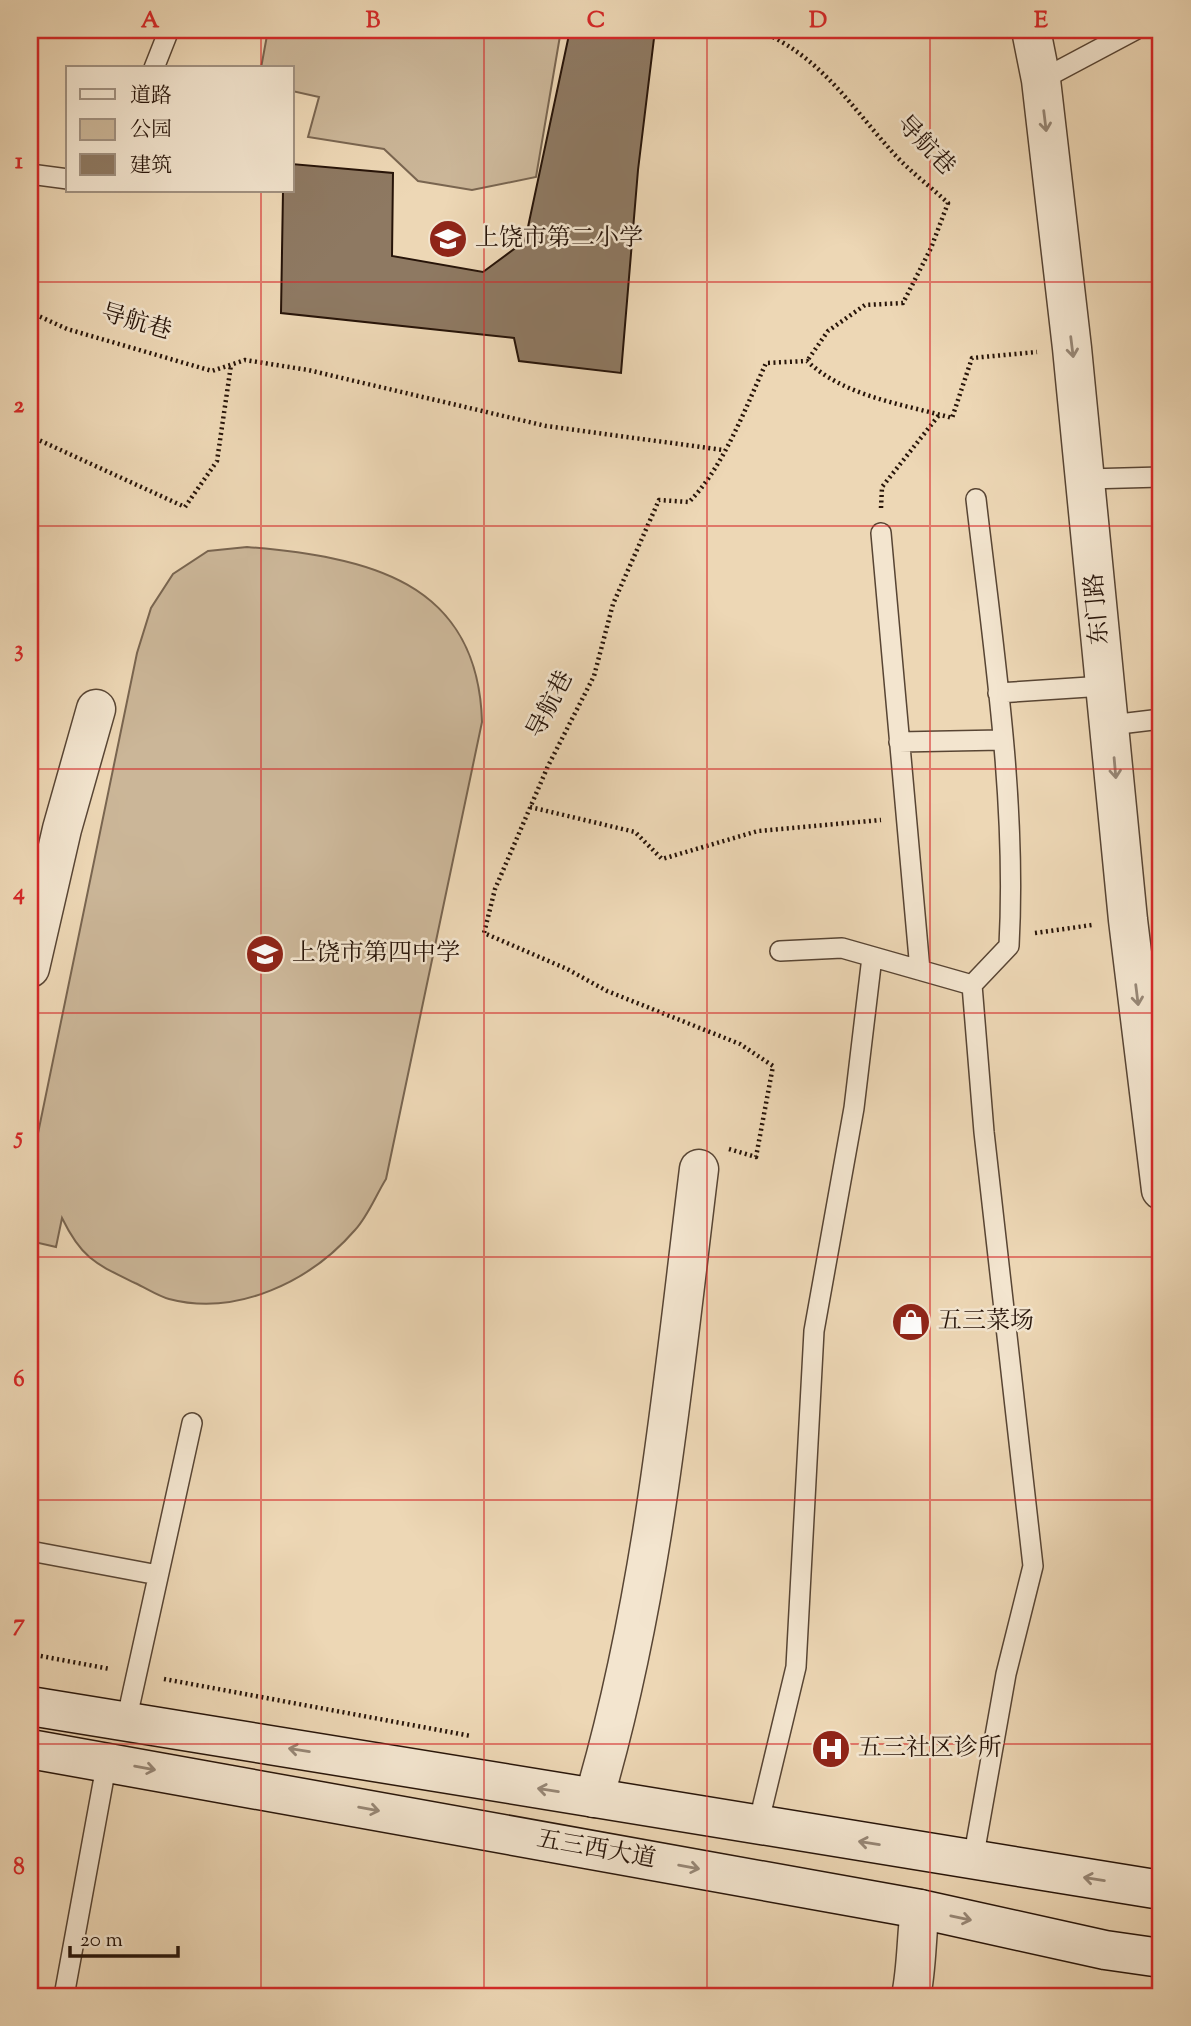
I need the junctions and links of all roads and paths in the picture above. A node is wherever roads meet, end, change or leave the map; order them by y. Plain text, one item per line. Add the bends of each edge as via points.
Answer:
1 (169, 30) edge
2 (758, 30) edge
3 (1031, 30) edge
4 (1135, 30) edge
5 (155, 66) edge
6 (1041, 80) junction
7 (30, 174) edge
8 (66, 179) edge
9 (30, 312) edge
10 (1072, 348) junction
11 (807, 361) junction
12 (231, 365) junction
13 (939, 415) junction
14 (30, 436) edge
15 (723, 450) junction
16 (1161, 477) edge
17 (1087, 479) junction
18 (976, 499) dead end
19 (881, 533) joint
20 (1104, 686) junction
21 (998, 694) junction
22 (96, 709) dead end
23 (1161, 719) edge
24 (1111, 725) junction
25 (1002, 740) junction
26 (899, 741) junction
27 (530, 807) junction
28 (906, 817) junction
29 (1128, 920) junction
30 (1010, 937) junction
31 (780, 951) dead end
32 (872, 957) junction
33 (30, 968) edge
34 (920, 970) junction
35 (972, 985) junction
36 (699, 1169) joint
37 (1161, 1190) edge
38 (192, 1423) dead end
39 (30, 1551) edge
40 (158, 1575) junction
41 (30, 1706) edge
42 (126, 1722) junction
43 (30, 1749) edge
44 (107, 1761) junction
45 (594, 1798) junction
46 (758, 1825) junction
47 (973, 1860) junction
48 (1161, 1890) edge
49 (920, 1909) junction
50 (1161, 1958) edge
51 (64, 1996) edge
52 (911, 1996) edge

1 - 5 lane
2 - 11 path, 导航巷 via 786,42 851,100 896,156 948,203 903,303 865,305 828,331
3 - 6 main road, 东门路
4 - 6 lane
6 -> 10 main road, 东门路
7 - 8 lane
9 - 12 path, 导航巷 via 67,329 212,371
10 - 13 path via 972,358 952,418
10 - 17 main road, 东门路
11 - 13 path via 823,376 867,395
11 - 15 path, 导航巷 via 766,363
12 - 14 path via 217,461 185,507
12 - 15 path, 导航巷 via 244,360 308,370 546,426
13 - 19 path via 882,487
15 - 27 path, 导航巷 via 689,502 659,500 613,604 594,676
16 - 17 lane
17 - 20 main road, 东门路
18 - 21 lane
19 - 26 lane
20 - 21 lane
20 - 24 main road, 东门路
21 - 25 lane
22 - 33 main road via 62,828
23 - 24 lane
24 -> 29 main road, 东门路
25 - 26 lane
25 - 30 lane
26 - 28 lane
27 - 28 path via 635,832 662,859 758,831
27 - 36 path, 导航巷 via 495,889 484,933 607,991 740,1044 774,1066 756,1157 702,1140
28 - 34 lane
29 - 30 path
29 -> 37 main road, 东门路
30 - 35 lane via 1009,946
31 - 32 lane via 842,948
32 - 34 lane
32 - 46 lane via 854,1108 814,1331 796,1667
34 - 35 lane
35 - 47 lane via 1033,1566 1006,1674
36 - 45 main road via 656,1520
38 - 40 lane
39 - 40 lane
40 - 42 lane
41 - 42 main road, 五三西大道
45 -> 42 main road, 五三西大道
43 - 44 main road, 五三西大道
44 -> 49 main road, 五三西大道
44 - 51 lane
45 - 46 main road, 五三西大道
47 -> 46 main road, 五三西大道
48 -> 47 main road, 五三西大道
49 -> 50 main road, 五三西大道
49 - 52 main road

